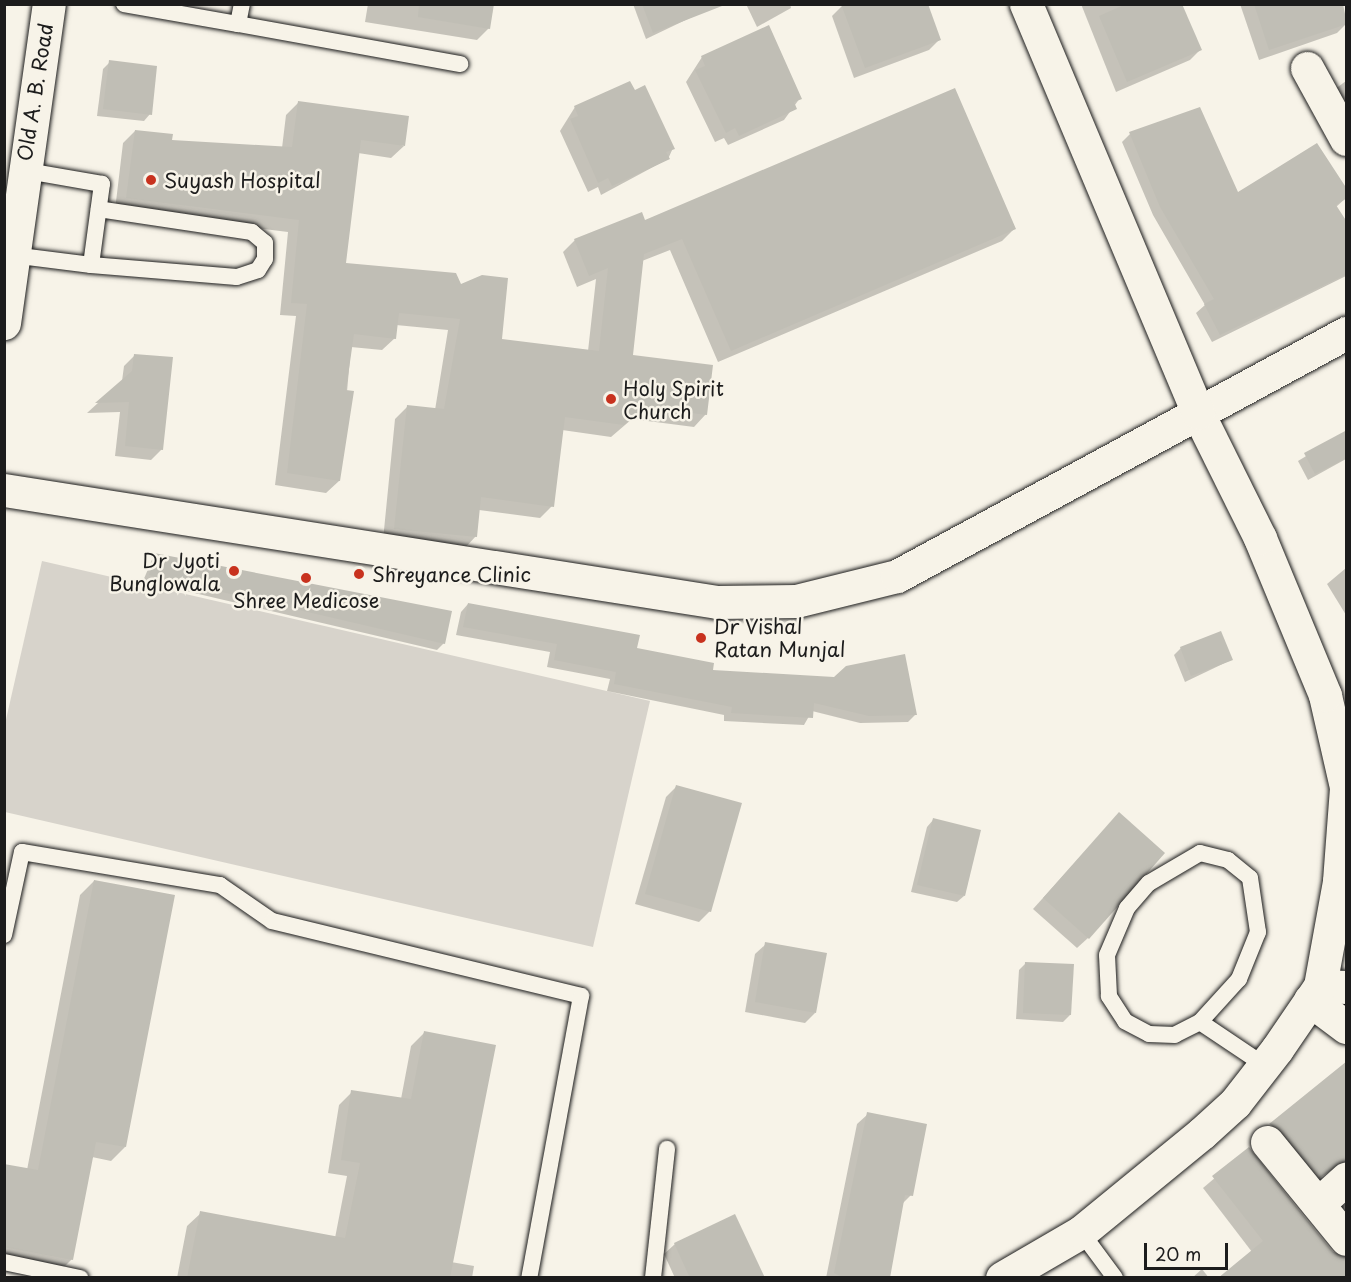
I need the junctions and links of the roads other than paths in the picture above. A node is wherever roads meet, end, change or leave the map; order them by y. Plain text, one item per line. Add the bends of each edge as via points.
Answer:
1 (49, 4) edge
2 (124, 4) edge
3 (242, 4) edge
4 (1026, 4) edge
5 (238, 24) junction
6 (460, 64) dead end
7 (1307, 68) dead end
8 (1347, 139) edge
9 (22, 170) junction
10 (99, 209) junction
11 (12, 255) junction
12 (91, 265) junction
13 (4, 323) edge
14 (1347, 333) edge
15 (1198, 413) junction
16 (4, 490) edge
17 (1346, 787) edge
18 (4, 934) edge
19 (1325, 991) edge
20 (1200, 1022) junction
21 (1347, 1027) edge
22 (1264, 1065) junction
23 (1267, 1142) dead end
24 (667, 1149) dead end
25 (1347, 1179) edge
26 (1318, 1204) junction
27 (1082, 1232) junction
28 (1347, 1239) edge
29 (4, 1262) edge
30 (80, 1278) edge
31 (529, 1278) edge
32 (653, 1278) edge
33 (1002, 1278) edge
34 (1115, 1278) edge

1 - 9 street, Old A. B. Road
2 - 5 lane
3 - 5 lane
4 - 15 street
5 - 6 lane
7 - 8 street
9 - 10 lane via 102,184
9 - 11 street, Old A. B. Road
10 - 12 lane
10 - 12 lane via 252,232 265,243 265,259 258,270 237,277
11 - 12 lane
11 - 13 street, Old A. B. Road
14 - 15 street
15 - 16 street via 897,576 796,601 717,602
15 - 17 street via 1260,538 1325,695
17 - 19 street
18 - 31 lane via 21,852 220,885 272,921 580,996
19 - 21 street
19 - 22 street
20 - 20 lane via 1175,1035 1149,1034 1125,1021 1109,996 1106,977 1114,933 1127,908 1149,883 1200,853 1228,860 1250,878 1258,932 1239,979
20 - 22 lane
22 - 27 street via 1210,1125
23 - 26 street
24 - 32 lane
25 - 26 street
26 - 28 street
27 - 33 street
27 - 34 lane
29 - 30 lane

